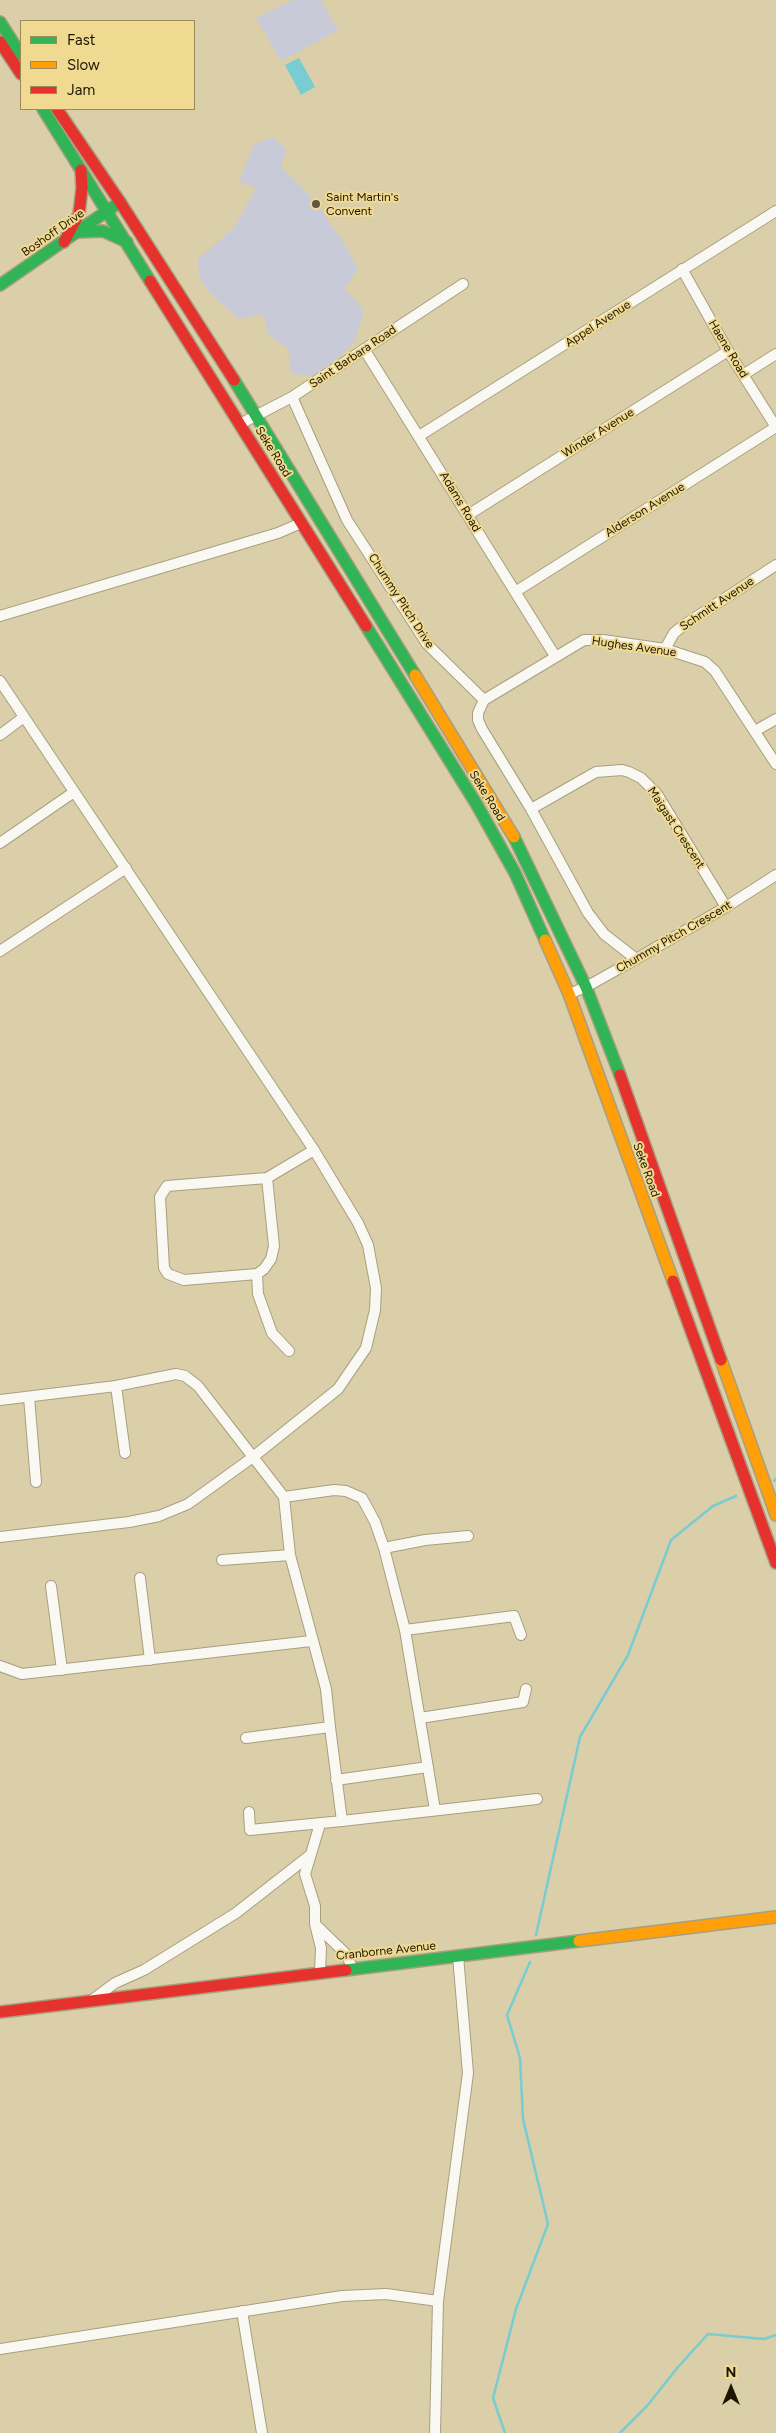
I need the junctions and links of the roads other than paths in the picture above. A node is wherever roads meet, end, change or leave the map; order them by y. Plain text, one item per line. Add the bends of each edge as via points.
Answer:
1 (0, 22) edge
2 (0, 42) edge
3 (20, 53) edge
4 (20, 72) edge
5 (44, 110) edge
6 (58, 110) edge
7 (81, 168) junction
8 (120, 202) junction
9 (107, 211) junction
10 (776, 211) edge
11 (78, 232) junction
12 (64, 242) junction
13 (127, 242) junction
14 (682, 269) junction
15 (463, 284) dead end
16 (0, 285) edge
17 (364, 350) junction
18 (728, 351) junction
19 (776, 354) edge
20 (743, 375) junction
21 (292, 397) junction
22 (257, 416) junction
23 (240, 424) junction
24 (776, 427) edge
25 (419, 436) junction
26 (468, 515) junction
27 (301, 523) junction
28 (776, 565) edge
29 (515, 592) junction
30 (0, 616) edge
31 (665, 649) junction
32 (555, 656) junction
33 (0, 681) edge
34 (484, 700) junction
35 (24, 717) junction
36 (776, 719) edge
37 (755, 731) junction
38 (0, 735) edge
39 (776, 764) edge
40 (74, 792) junction
41 (531, 809) junction
42 (0, 843) edge
43 (126, 868) junction
44 (776, 875) edge
45 (726, 907) junction
46 (0, 951) edge
47 (636, 959) junction
48 (586, 987) junction
49 (569, 994) junction
50 (314, 1150) junction
51 (267, 1178) junction
52 (257, 1274) junction
53 (289, 1351) dead end
54 (116, 1386) junction
55 (29, 1397) junction
56 (0, 1400) edge
57 (125, 1453) dead end
58 (253, 1457) junction
59 (36, 1482) dead end
60 (284, 1496) junction
61 (776, 1515) edge
62 (468, 1536) dead end
63 (0, 1537) edge
64 (384, 1548) junction
65 (290, 1555) junction
66 (222, 1560) dead end
67 (776, 1563) edge
68 (140, 1578) dead end
69 (51, 1586) dead end
70 (405, 1630) junction
71 (521, 1636) dead end
72 (311, 1641) junction
73 (150, 1660) junction
74 (0, 1666) edge
75 (62, 1670) junction
76 (526, 1689) dead end
77 (420, 1718) junction
78 (330, 1727) junction
79 (246, 1738) dead end
80 (428, 1767) junction
81 (336, 1780) junction
82 (537, 1799) dead end
83 (436, 1810) junction
84 (249, 1812) dead end
85 (342, 1821) junction
86 (320, 1824) junction
87 (309, 1856) junction
88 (776, 1918) edge
89 (315, 1924) junction
90 (458, 1956) junction
91 (352, 1968) junction
92 (320, 1972) junction
93 (91, 2000) junction
94 (0, 2012) edge
95 (438, 2302) junction
96 (242, 2311) junction
97 (0, 2350) edge
98 (262, 2433) edge
99 (435, 2433) edge

1 - 3 main road
2 - 4 main road
5 - 7 main road, Seke Road
6 - 8 main road, Seke Road
7 - 9 main road, Seke Road
7 - 12 main road via 79,214
8 - 9 main road, Boshoff Drive
8 - 22 main road, Seke Road
9 - 11 main road, Boshoff Drive
9 - 13 main road, Seke Road
10 - 14 street, Appel Avenue
11 - 12 main road, Boshoff Drive
11 - 13 main road via 102,232
12 - 16 main road, Boshoff Drive
13 - 23 main road, Seke Road
14 - 18 street, Haene Road
14 - 25 street, Appel Avenue
15 - 17 street, Saint Barbara Road
17 - 21 street, Saint Barbara Road
17 - 25 street, Adams Road
18 - 20 street, Haene Road
18 - 26 street, Winder Avenue
19 - 20 street
20 - 24 street, Haene Road
21 - 22 street, Saint Barbara Road
21 - 34 street, Chummy Pitch Drive via 347,520 427,644
22 - 23 street, Saint Barbara Road
22 - 48 main road, Seke Road via 513,836
23 - 27 main road, Seke Road
24 - 29 street, Alderson Avenue
25 - 26 street, Adams Road
26 - 29 street, Adams Road
27 - 30 street via 278,533
27 - 49 main road, Seke Road via 478,804 515,873
28 - 31 street, Schmitt Avenue via 684,625 674,633
29 - 32 street, Adams Road
31 - 32 street, Hughes Avenue via 589,639
31 - 37 street, Hughes Avenue via 705,662 715,671
32 - 34 street, Hughes Avenue
33 - 35 street
34 - 41 street via 478,720
35 - 38 street
35 - 40 street
36 - 37 street
37 - 39 street, Hughes Avenue
40 - 42 street
40 - 43 street
41 - 45 street, Maigast Crescent via 596,772 614,770 641,778 657,794
41 - 47 street via 596,926
43 - 46 street
43 - 50 street
44 - 45 street, Chummy Pitch Crescent
45 - 47 street, Chummy Pitch Crescent
47 - 48 street, Chummy Pitch Crescent
48 - 49 street, Chummy Pitch Crescent
48 - 61 main road, Seke Road
49 - 67 main road, Seke Road
50 - 51 street
50 - 58 street via 368,1245 373,1260 375,1310 366,1348 338,1389
51 - 52 street via 274,1246 271,1259
51 - 52 street via 174,1184 167,1186 160,1198 164,1268 168,1274 184,1280
52 - 53 street via 258,1294 272,1333
54 - 55 street
54 - 57 street
54 - 58 street via 176,1374 185,1376 198,1386
55 - 56 street
55 - 59 street
58 - 60 street
58 - 63 street via 188,1504 159,1516
60 - 64 street via 346,1490 362,1498
60 - 65 street
62 - 64 street
64 - 70 street
65 - 66 street
65 - 72 street
68 - 73 street
69 - 75 street
70 - 71 street via 514,1616
70 - 77 street
72 - 73 street
72 - 78 street via 326,1689
73 - 75 street
74 - 75 street via 22,1674
76 - 77 street via 523,1702
77 - 80 street
78 - 79 street
78 - 81 street
80 - 81 street
80 - 83 street
81 - 85 street
82 - 83 street
83 - 85 street
84 - 86 street via 250,1830
85 - 86 street
86 - 87 street
87 - 89 street via 305,1874 315,1906
87 - 93 street via 236,1913
88 - 90 main road, Cranborne Avenue
89 - 91 street via 347,1955
89 - 92 street via 321,1948
90 - 91 main road, Cranborne Avenue
90 - 95 street via 468,2072
91 - 92 main road, Cranborne Avenue
92 - 93 main road, Cranborne Avenue
93 - 94 main road, Cranborne Avenue
95 - 96 street via 365,2293
95 - 99 street
96 - 97 street
96 - 98 street

